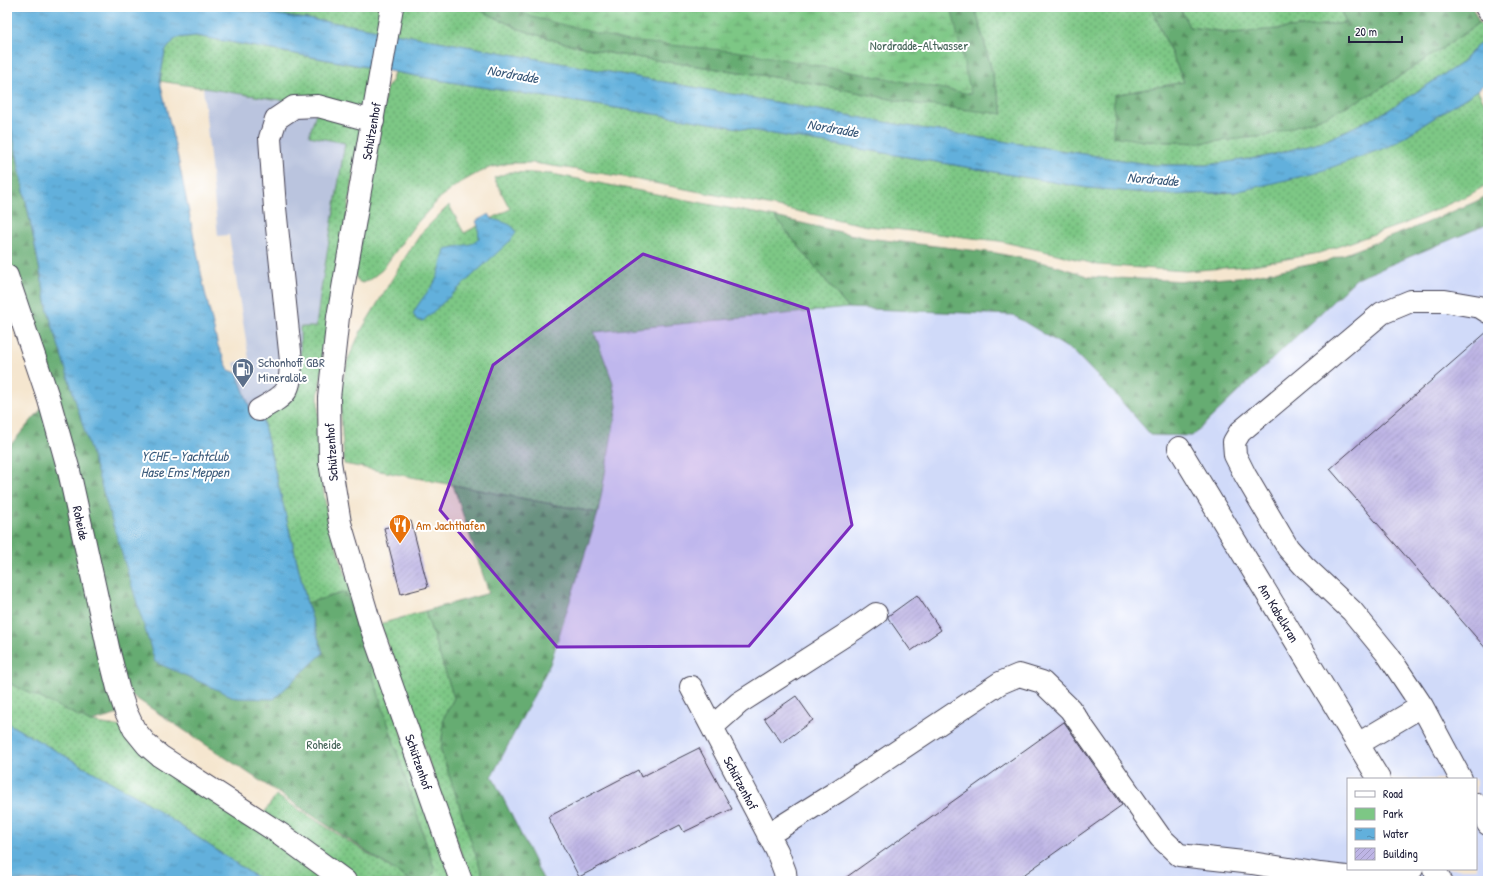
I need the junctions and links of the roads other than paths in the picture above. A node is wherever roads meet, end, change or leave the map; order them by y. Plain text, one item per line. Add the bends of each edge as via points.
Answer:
1 (1486, 7) edge
2 (1488, 10) edge
3 (391, 11) edge
4 (373, 121) junction
5 (7, 276) edge
6 (1488, 312) edge
7 (259, 410) dead end
8 (1179, 448) dead end
9 (876, 614) dead end
10 (691, 687) dead end
11 (1422, 706) junction
12 (712, 727) junction
13 (1358, 744) junction
14 (1378, 778) edge
15 (1460, 778) edge
16 (1477, 806) edge
17 (1488, 824) edge
18 (768, 834) junction
19 (1408, 870) edge
20 (1435, 870) edge
21 (345, 881) edge
22 (461, 881) edge
23 (786, 881) edge
24 (1441, 881) edge

1 - 2 main road
3 - 4 main road, Schützenhof
4 - 7 main road via 318,106 294,107 276,119 270,138 291,361 290,380 281,397
4 - 22 main road, Schützenhof via 338,317 329,398 330,462 340,524 372,627
5 - 21 main road, Roheide via 50,400 69,471 118,688 134,730 160,756 282,835
6 - 11 main road via 1480,307 1445,301 1410,301 1382,313 1240,432 1234,442 1235,455 1245,476 1288,548 1352,611 1388,655
8 - 13 main road, Am Kabelkran
9 - 12 main road via 739,703
10 - 12 main road, Schützenhof
11 - 13 main road
11 - 15 main road
12 - 18 main road, Schützenhof
13 - 14 main road, Am Kabelkran
16 - 17 main road
18 - 19 main road via 838,791 1000,683 1019,675 1042,682 1070,709 1160,837 1179,855 1373,880
18 - 23 main road, Schützenhof via 785,872
20 - 24 main road

